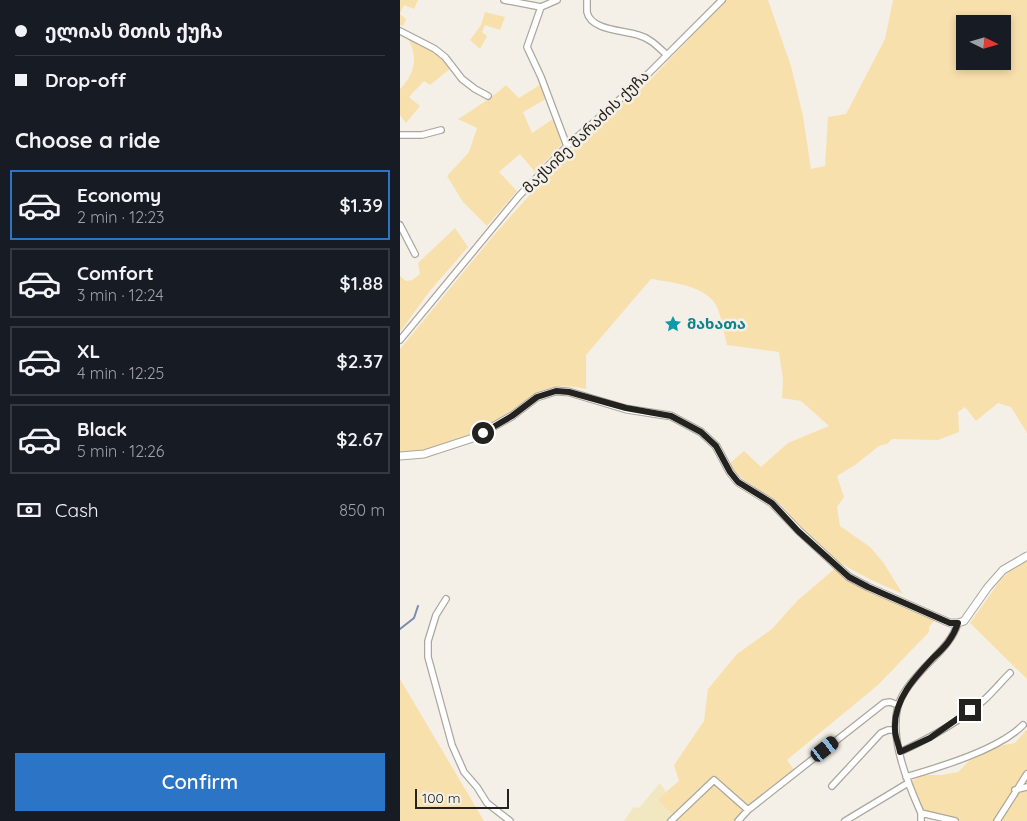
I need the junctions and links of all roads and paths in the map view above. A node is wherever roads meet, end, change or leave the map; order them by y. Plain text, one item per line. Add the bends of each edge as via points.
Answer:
1 (504, 0) edge
2 (557, 0) edge
3 (587, 0) edge
4 (722, 0) edge
5 (541, 7) junction
6 (400, 31) edge
7 (667, 55) junction
8 (488, 96) dead end
9 (440, 130) dead end
10 (400, 135) edge
11 (567, 146) junction
12 (400, 225) edge
13 (415, 254) dead end
14 (400, 340) edge
15 (400, 456) edge
16 (1027, 556) edge
17 (446, 599) dead end
18 (958, 623) junction
19 (1010, 672) dead end
20 (898, 705) junction
21 (1023, 725) dead end
22 (895, 730) junction
23 (900, 752) junction
24 (1027, 774) edge
25 (907, 780) junction
26 (832, 786) dead end
27 (1027, 787) edge
28 (1015, 790) junction
29 (748, 810) junction
30 (921, 813) junction
31 (510, 821) edge
32 (671, 821) edge
33 (738, 821) edge
34 (845, 821) edge
35 (921, 821) edge
36 (955, 821) edge
37 (997, 821) edge

1 - 5 street
2 - 5 street
3 - 7 street via 587,14 594,22 606,29 650,40
4 - 7 street, მაქსიმე შარაძის ქუჩა
5 - 11 street via 526,47
6 - 8 street via 435,49 462,79
7 - 11 street, მაქსიმე შარაძის ქუჩა
9 - 10 street via 422,135
11 - 14 street, მაქსიმე შარაძის ქუჩა via 514,202
12 - 13 street
15 - 18 street via 424,454 473,438 512,416 537,397 556,391 671,416 701,432 716,446 738,482 772,503 849,577 950,623
16 - 18 street via 1003,570 964,621
17 - 31 street via 436,615 428,640 428,656 452,745 464,772 487,803
18 - 20 street via 948,644 912,682
19 - 23 street via 983,701 958,720
20 - 22 street
20 - 29 street via 884,703
21 - 25 street via 977,753
22 - 23 street
22 - 26 street via 881,732
23 - 25 street
24 - 28 street
25 - 30 street
25 - 34 street
27 - 28 street
28 - 37 street
29 - 32 street via 714,780
29 - 33 street
30 - 35 street
30 - 36 street

